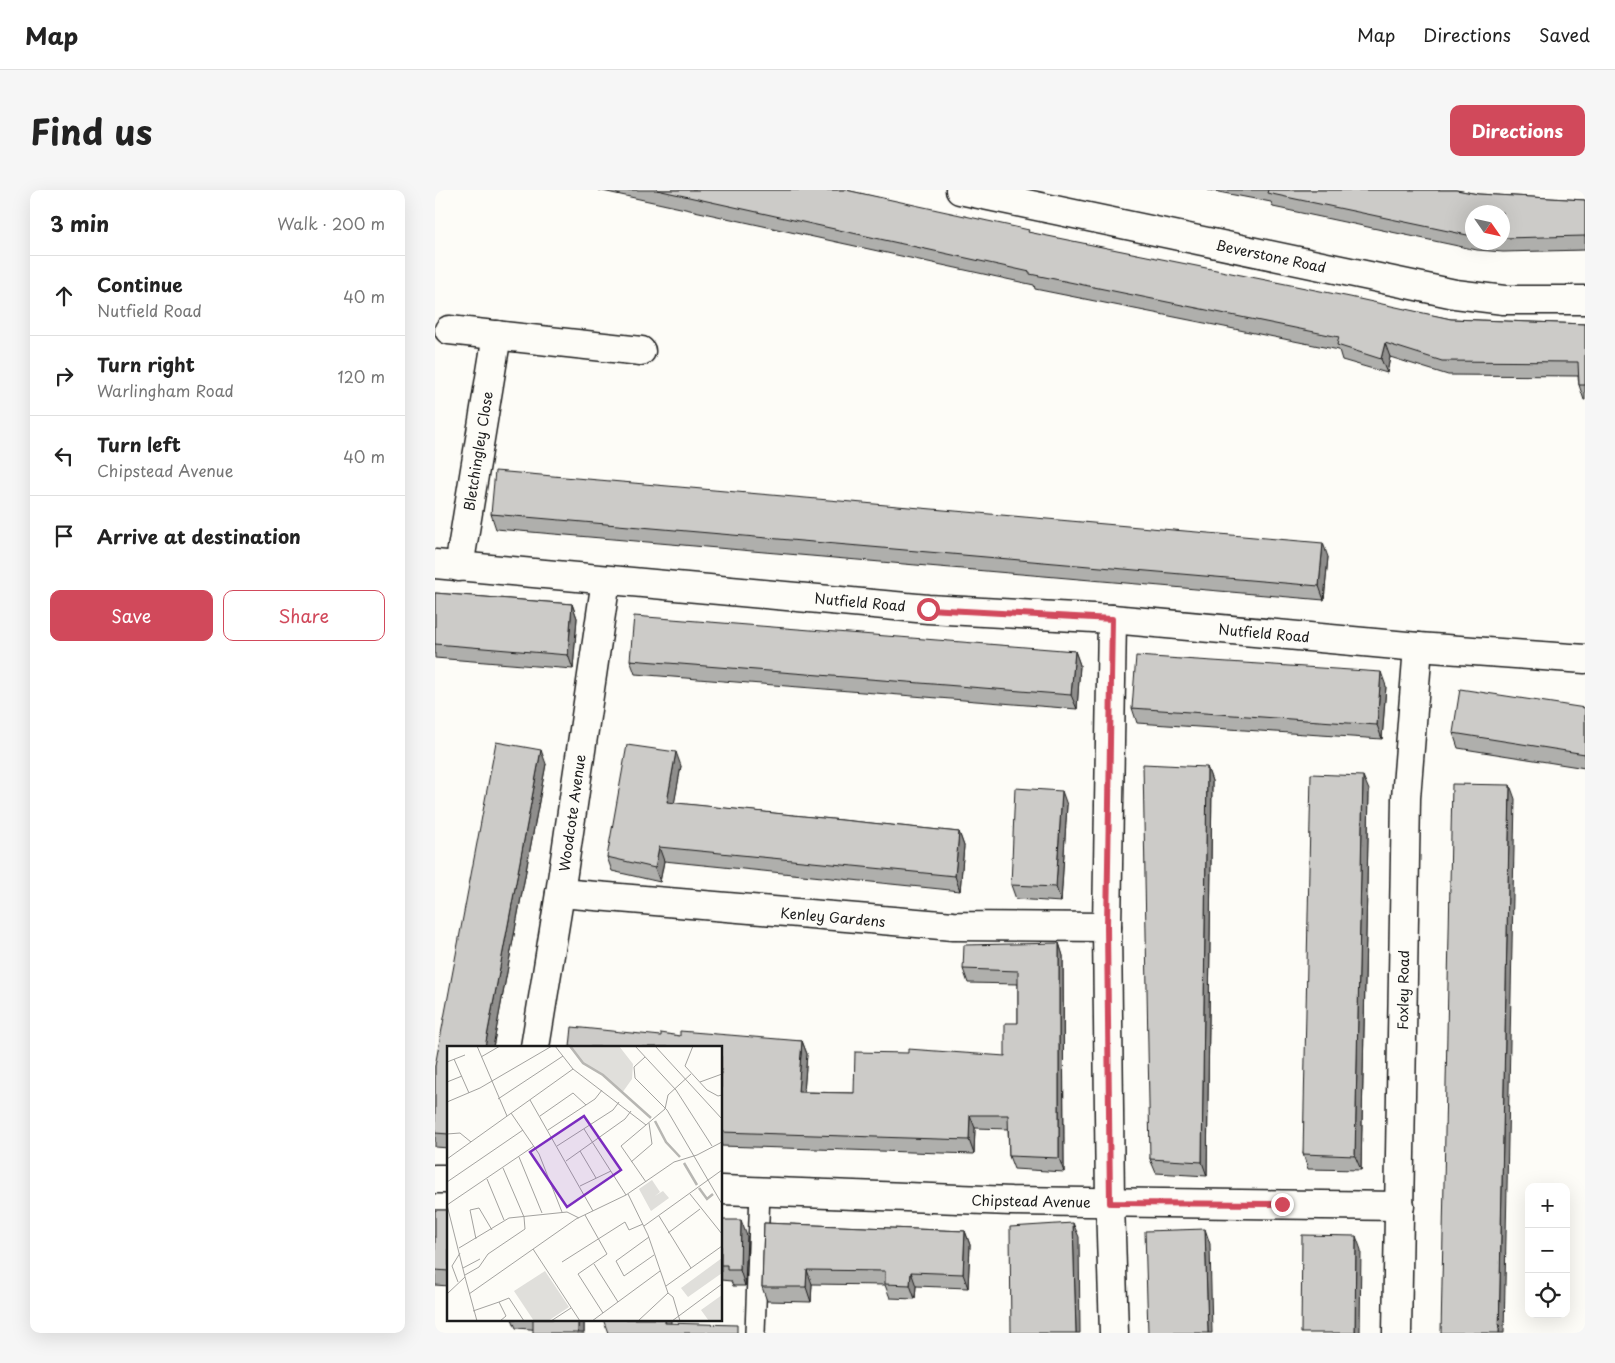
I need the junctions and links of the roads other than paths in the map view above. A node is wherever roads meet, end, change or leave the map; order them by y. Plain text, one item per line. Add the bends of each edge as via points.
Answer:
1 (960, 190) edge
2 (1585, 300) edge
3 (449, 330) dead end
4 (497, 335) junction
5 (641, 351) dead end
6 (447, 566) edge
7 (606, 580) junction
8 (1112, 619) junction
9 (1417, 647) junction
10 (1585, 659) edge
11 (560, 893) junction
12 (1107, 927) junction
13 (535, 1046) edge
14 (723, 1190) edge
15 (760, 1191) junction
16 (1110, 1203) junction
17 (1400, 1206) junction
18 (755, 1333) edge
19 (1114, 1333) edge
20 (1397, 1333) edge

1 - 2 street, Beverstone Road via 1455,294 1504,300
3 - 4 street
4 - 5 street
4 - 6 street, Bletchingley Close
6 - 7 street, Nutfield Road
7 - 8 street, Nutfield Road via 928,609
7 - 11 street, Woodcote Avenue
8 - 9 street, Nutfield Road
8 - 12 street
9 - 10 street, Nutfield Road
9 - 17 street, Foxley Road via 1406,798
11 - 12 street, Kenley Gardens via 953,926
11 - 13 street, Woodcote Avenue
12 - 16 street
14 - 15 street, Chipstead Avenue
15 - 16 street, Chipstead Avenue
15 - 18 lane
16 - 17 street, Chipstead Avenue
16 - 19 street
17 - 20 street, Foxley Road

